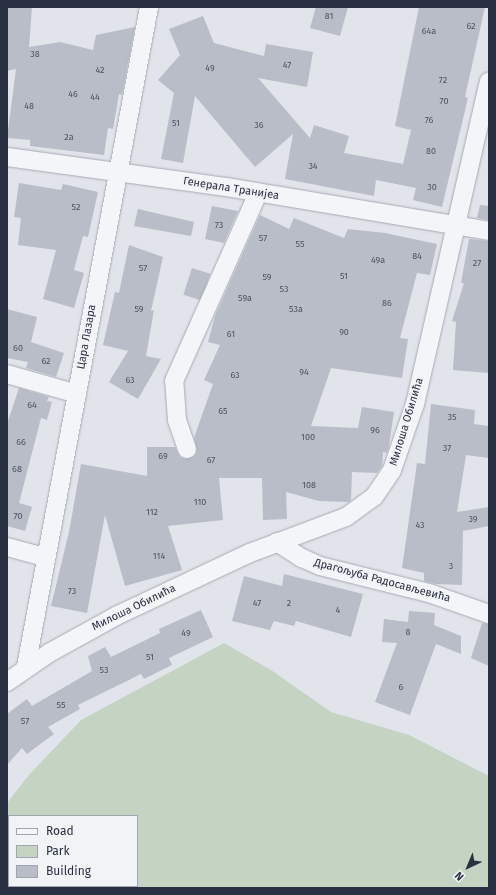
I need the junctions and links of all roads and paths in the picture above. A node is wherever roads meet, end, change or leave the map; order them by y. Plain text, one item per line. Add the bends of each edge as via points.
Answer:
1 (149, 7) edge
2 (489, 81) edge
3 (7, 157) edge
4 (117, 174) junction
5 (258, 193) junction
6 (455, 226) junction
7 (489, 231) edge
8 (7, 374) edge
9 (77, 394) junction
10 (187, 449) dead end
11 (277, 542) junction
12 (7, 547) edge
13 (44, 557) junction
14 (489, 614) edge
15 (26, 667) junction
16 (7, 682) edge

1 - 4 street, Цара Лазара
2 - 6 street, Милоша Обилића
3 - 4 street, Генерала Транијеа
4 - 5 street, Генерала Транијеа
4 - 9 street, Цара Лазара
5 - 6 street, Генерала Транијеа
5 - 10 street via 174,381 176,420
6 - 7 street, Генерала Транијеа
6 - 11 street, Милоша Обилића via 415,404 392,470 374,497 356,512
8 - 9 street
9 - 13 street, Цара Лазара
11 - 14 street, Драгољуба Радосављевића via 320,566 429,593
11 - 15 street, Милоша Обилића via 118,615
12 - 13 street
13 - 15 street, Цара Лазара
15 - 16 street, Милоша Обилића

